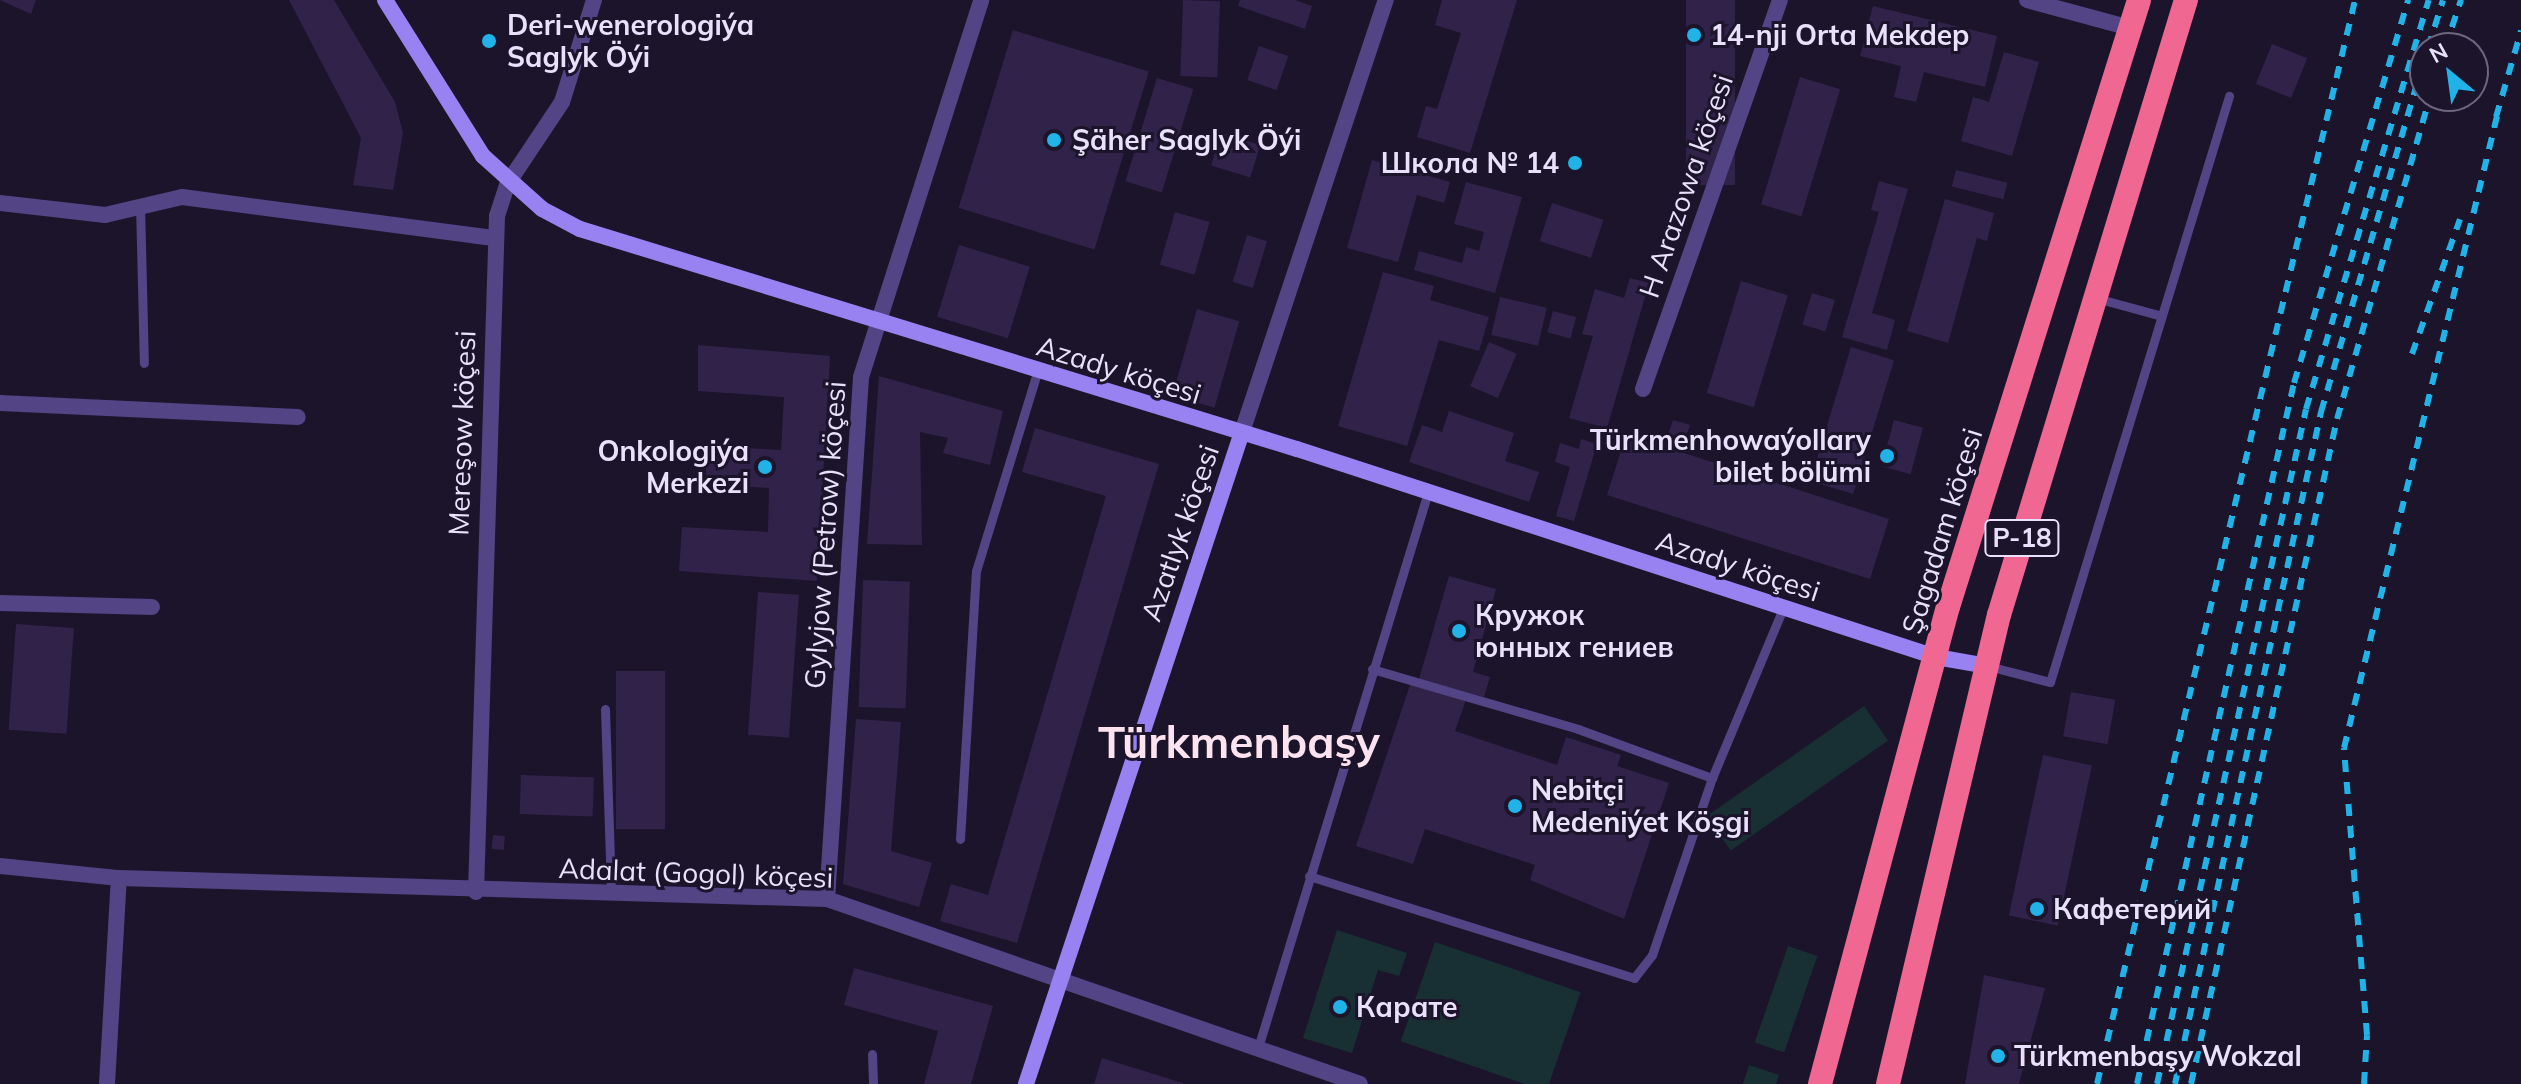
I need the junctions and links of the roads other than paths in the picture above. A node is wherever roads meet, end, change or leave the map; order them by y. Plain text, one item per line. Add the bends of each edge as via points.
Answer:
1 (385, 0) edge
2 (594, 0) edge
3 (981, 0) edge
4 (1386, 0) edge
5 (1780, 0) edge
6 (2027, 0) edge
7 (2139, 0) edge
8 (2186, 0) edge
9 (2130, 28) junction
10 (2229, 96) dead end
11 (508, 183) junction
12 (0, 203) edge
13 (140, 204) junction
14 (495, 238) junction
15 (2093, 297) junction
16 (2162, 316) junction
17 (875, 322) junction
18 (144, 363) dead end
19 (1037, 373) junction
20 (1643, 389) dead end
21 (0, 403) edge
22 (298, 417) dead end
23 (1241, 435) junction
24 (1428, 492) junction
25 (0, 603) edge
26 (152, 607) dead end
27 (1783, 608) junction
28 (1936, 657) junction
29 (1988, 666) junction
30 (1372, 669) junction
31 (605, 709) dead end
32 (1712, 778) junction
33 (960, 839) dead end
34 (0, 866) edge
35 (1309, 876) junction
36 (119, 878) junction
37 (476, 892) junction
38 (611, 894) junction
39 (827, 899) junction
40 (1057, 979) junction
41 (1256, 1052) junction
42 (872, 1054) dead end
43 (1325, 1079) edge
44 (107, 1084) edge
45 (873, 1084) edge
46 (1026, 1084) edge
47 (1360, 1084) edge
48 (1820, 1084) edge
49 (1888, 1084) edge

1 - 11 main road, Azady köçesi via 463,127
2 - 11 street, Mereşow köçesi via 562,102
3 - 17 street, Gylyjow (Petrow) köçesi
4 - 23 street, Azatlyk köçesi
5 - 20 street, H Arazowa köçesi
6 - 9 street
7 - 9 highway, Şagadam köçesi / P-18
8 - 15 highway, P-18
9 - 28 highway, Şagadam köçesi / P-18
10 - 16 lane
11 - 14 street, Mereşow köçesi
11 - 17 main road, Azady köçesi via 542,209 621,246
12 - 13 street via 105,215
13 - 14 street via 182,197
13 - 18 lane
14 - 37 street, Mereşow köçesi
15 - 16 lane
15 - 29 highway, P-18
16 - 29 lane via 2050,682
17 - 19 main road, Azady köçesi
17 - 39 street, Gylyjow (Petrow) köçesi via 855,421
19 - 23 main road, Azady köçesi
19 - 33 lane via 976,571
21 - 22 street
23 - 24 main road, Azady köçesi
23 - 40 main road, Azatlyk köçesi
24 - 27 main road, Azady köçesi
24 - 30 lane
25 - 26 street
27 - 28 main road, Azady köçesi
27 - 32 lane
28 - 29 main road, Azady köçesi
28 - 48 highway, Şagadam köçesi / P-18
29 - 49 highway, P-18
30 - 32 lane via 1578,729
30 - 35 lane
31 - 38 lane
32 - 35 lane via 1652,955 1634,978
34 - 36 street, Adalat (Gogol) köçesi
35 - 41 lane
36 - 37 street, Adalat (Gogol) köçesi
36 - 44 street
37 - 38 street, Adalat (Gogol) köçesi
38 - 39 street, Adalat (Gogol) köçesi
39 - 40 street, Adalat (Gogol) köçesi
40 - 41 street, Adalat (Gogol) köçesi
40 - 46 main road, Azatlyk köçesi
41 - 43 street, Adalat (Gogol) köçesi
42 - 45 lane
43 - 47 street, Adalat (Gogol) köçesi

